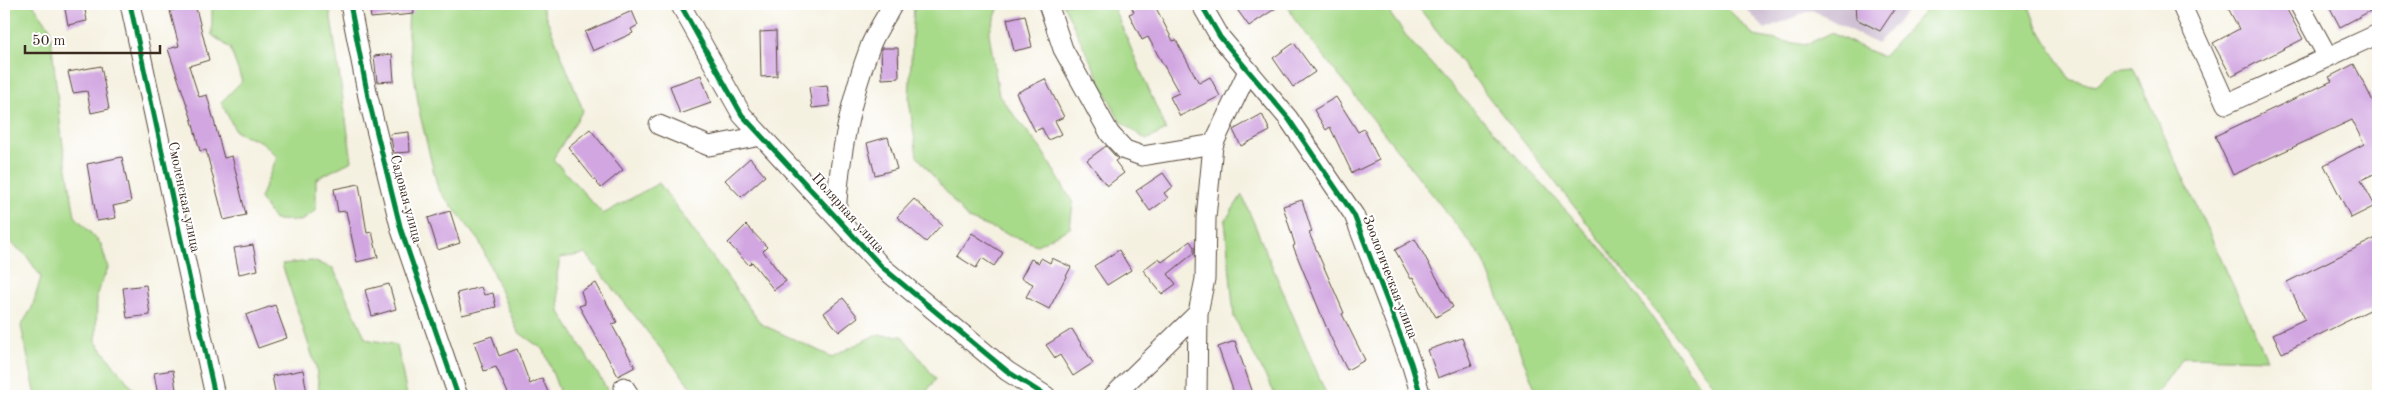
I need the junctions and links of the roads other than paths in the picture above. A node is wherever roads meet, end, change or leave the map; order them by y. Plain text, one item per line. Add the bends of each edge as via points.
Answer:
1 (130, 4) edge
2 (350, 4) edge
3 (680, 4) edge
4 (893, 4) edge
5 (1048, 4) edge
6 (1201, 4) edge
7 (2180, 4) edge
8 (2299, 4) edge
9 (2378, 34) edge
10 (2328, 56) junction
11 (1248, 71) junction
12 (659, 126) dead end
13 (761, 136) junction
14 (1214, 144) junction
15 (836, 216) junction
16 (1198, 313) junction
17 (215, 396) edge
18 (458, 396) edge
19 (1046, 396) edge
20 (1113, 396) edge
21 (1197, 396) edge
22 (1421, 396) edge

1 - 17 street, Смоленская улица
2 - 18 street, Садовая улица via 368,97 401,230
3 - 13 street, Полярная улица via 742,115
4 - 15 street, Полярная улица via 872,42 852,102 838,175
5 - 14 street via 1063,49 1110,134 1126,150 1142,156
6 - 11 street, Зоологическая улица via 1220,37
7 - 10 street via 2226,104
8 - 10 street
9 - 10 street
11 - 14 street
11 - 22 street, Зоологическая улица via 1288,118 1354,215
12 - 13 street via 709,146
13 - 15 street, Полярная улица
14 - 16 street via 1206,218 1205,280
15 - 19 street, Полярная улица via 882,267 1007,371
16 - 20 street
16 - 21 street

